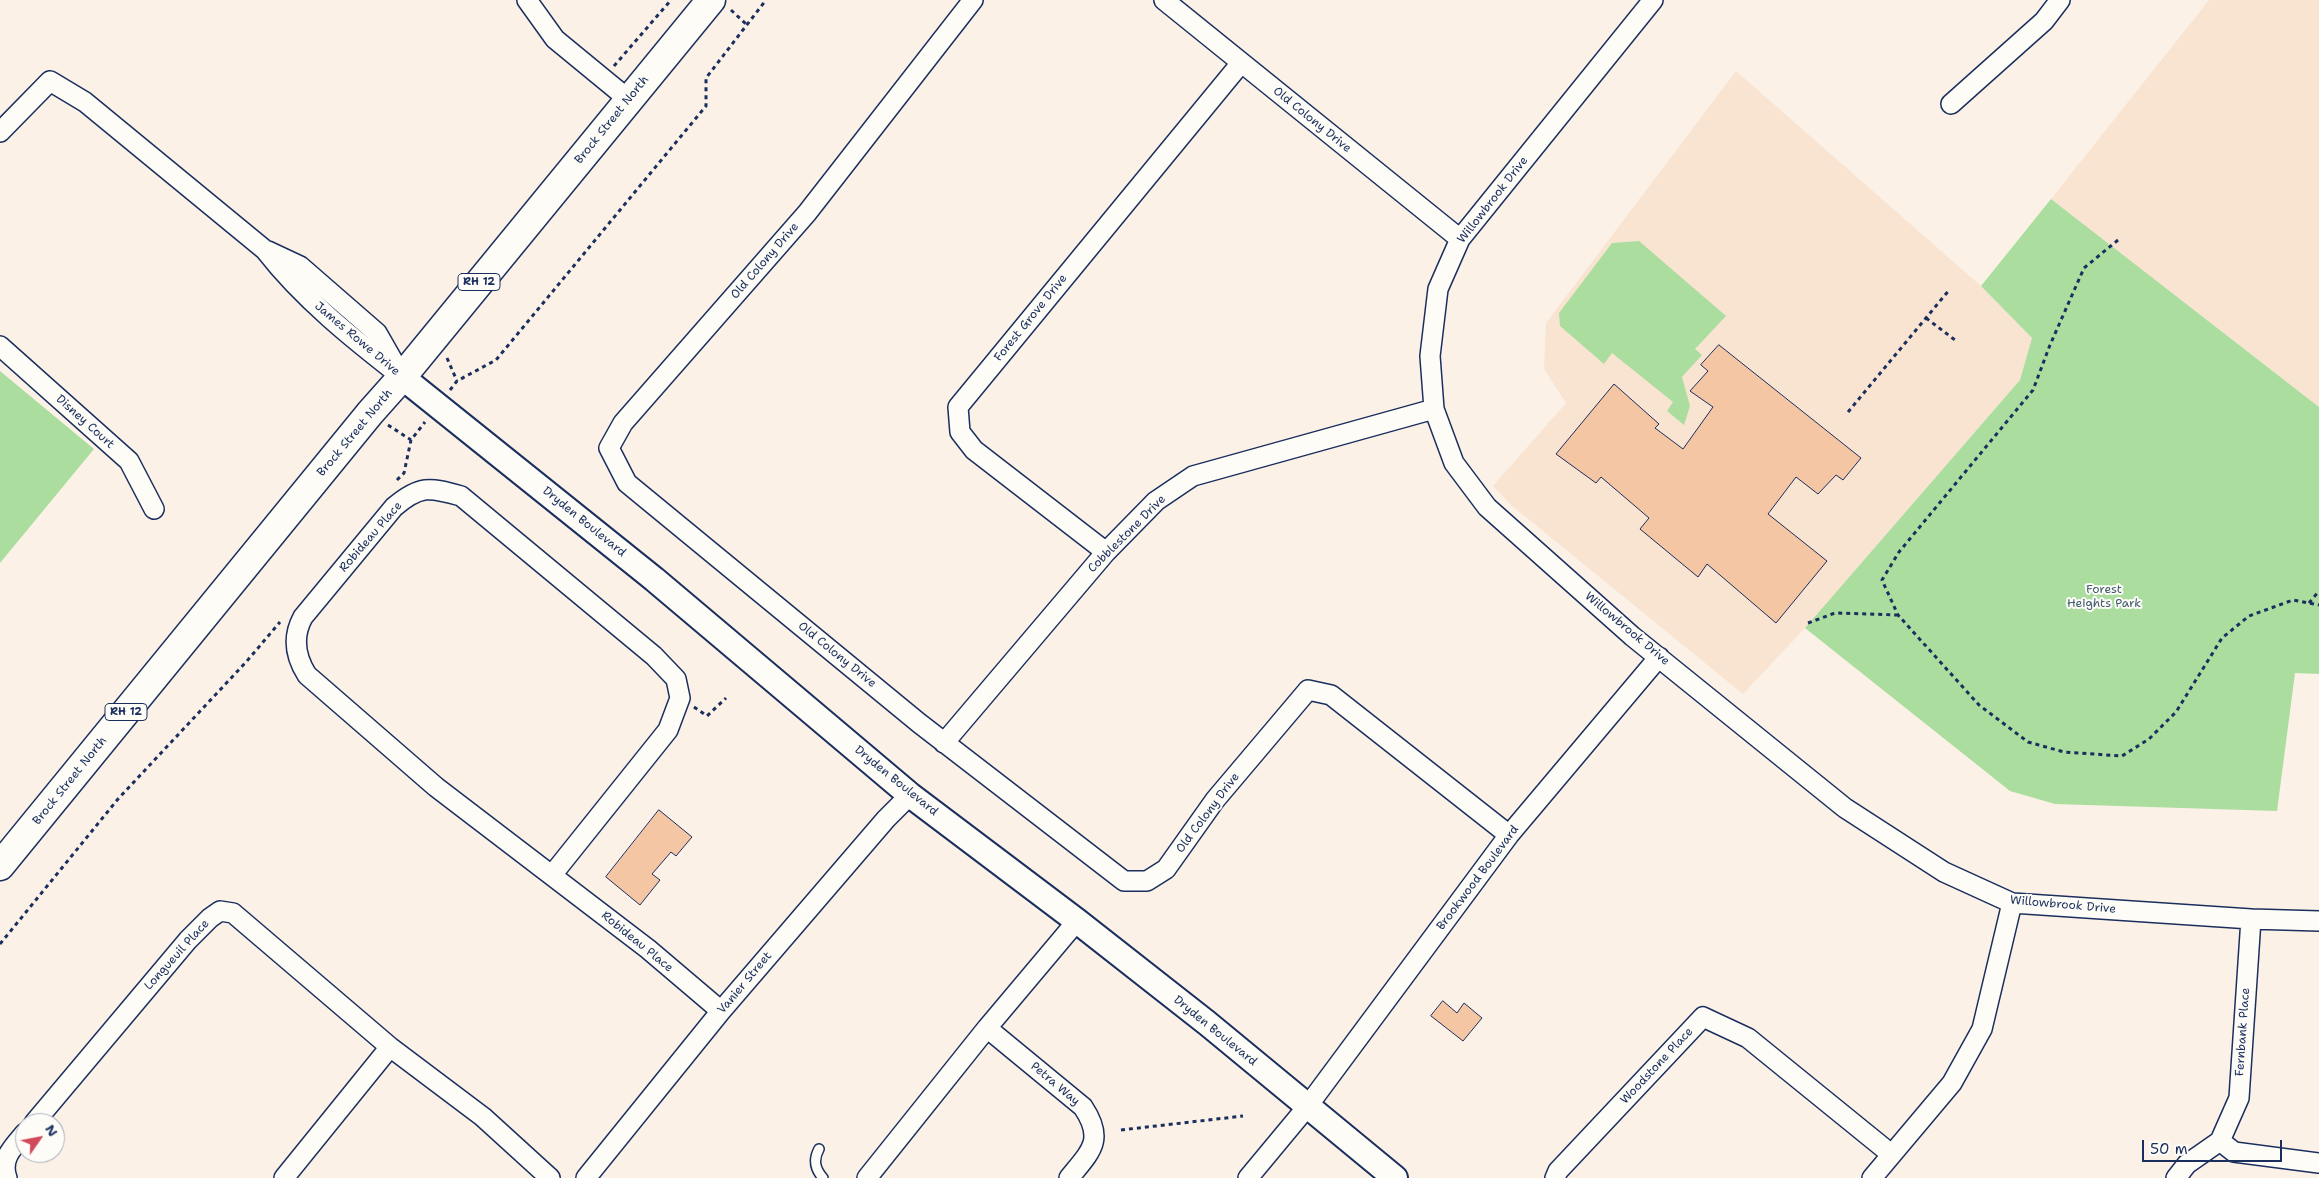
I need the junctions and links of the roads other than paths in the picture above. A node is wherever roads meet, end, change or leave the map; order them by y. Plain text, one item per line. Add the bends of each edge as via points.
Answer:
1 (527, 0) edge
2 (973, 0) edge
3 (1164, 0) edge
4 (2060, 0) edge
5 (1651, 1) edge
6 (719, 3) edge
7 (1241, 63) junction
8 (628, 99) junction
9 (1951, 104) dead end
10 (0, 132) edge
11 (1460, 239) junction
12 (0, 346) edge
13 (402, 378) junction
14 (1434, 410) junction
15 (154, 508) dead end
16 (1106, 552) junction
17 (1659, 657) junction
18 (944, 743) junction
19 (910, 795) junction
20 (1509, 835) junction
21 (0, 866) edge
22 (552, 875) junction
23 (2012, 902) junction
24 (2251, 919) junction
25 (1077, 921) junction
26 (2319, 921) edge
27 (721, 1011) junction
28 (987, 1028) junction
29 (390, 1047) junction
30 (1307, 1106) junction
31 (42, 1113) edge
32 (2220, 1141) junction
33 (15, 1145) edge
34 (819, 1149) dead end
35 (1891, 1154) junction
36 (2319, 1163) edge
37 (7, 1178) edge
38 (284, 1178) edge
39 (550, 1178) edge
40 (586, 1178) edge
41 (823, 1178) edge
42 (867, 1178) edge
43 (1069, 1178) edge
44 (1248, 1178) edge
45 (1395, 1178) edge
46 (1555, 1178) edge
47 (1872, 1178) edge
48 (2176, 1178) edge

1 - 8 street via 555,39
2 - 18 street, Old Colony Drive via 807,214 623,423 609,448 627,483
3 - 7 street, Old Colony Drive
4 - 9 street via 2044,21
5 - 11 street, Willowbrook Drive
6 - 8 main road, Brock Street North / RH 12
7 - 11 street, Old Colony Drive
7 - 16 street, Forest Grove Drive via 958,407 960,432 974,450
8 - 13 main road, Brock Street North / RH 12
10 - 13 street, James Rowe Drive via 50,81 85,102 265,250 287,278
11 - 14 street, Willowbrook Drive via 1438,289 1430,356
12 - 15 street, Disney Court via 129,461
13 - 19 street, Dryden Boulevard via 654,579
13 - 21 main road, Brock Street North / RH 12
14 - 16 street, Cobblestone Drive via 1193,476 1156,501
14 - 17 street, Willowbrook Drive via 1454,463 1487,508
16 - 18 street, Cobblestone Drive
17 - 20 street, Brookwood Boulevard
17 - 23 street, Willowbrook Drive via 1845,808 1944,872
18 - 20 street, Old Colony Drive via 1124,881 1147,881 1166,869 1215,800 1308,690 1331,695
19 - 25 street, Dryden Boulevard
19 - 27 street, Vanier Street
20 - 30 street, Brookwood Boulevard
22 - 22 street, Robideau Place via 668,730 680,698 676,679 654,656 461,496 423,488 394,507 303,617 296,629 299,662 308,675 436,787
22 - 27 street, Robideau Place via 648,949
23 - 24 street, Willowbrook Drive
23 - 35 street via 1982,1029 1952,1083
24 - 26 street, Willowbrook Drive
24 - 32 street, Fernbank Place via 2239,1098
25 - 28 street
25 - 30 street, Dryden Boulevard
27 - 40 street, Vanier Street
28 - 42 street
28 - 43 street, Petra Way via 1083,1107 1093,1122 1095,1142
29 - 31 street, Longueuil Place via 233,914 220,911 188,940
29 - 38 street
29 - 39 street, Longueuil Place via 483,1117
30 - 44 street, Brookwood Boulevard
30 - 45 street, Dryden Boulevard
32 - 36 street via 2234,1152
32 - 48 street via 2187,1164
33 - 37 street via 8,1153 4,1169
34 - 41 lane via 814,1157 817,1172
35 - 46 street, Woodstone Place via 1748,1038 1702,1017
35 - 47 street

